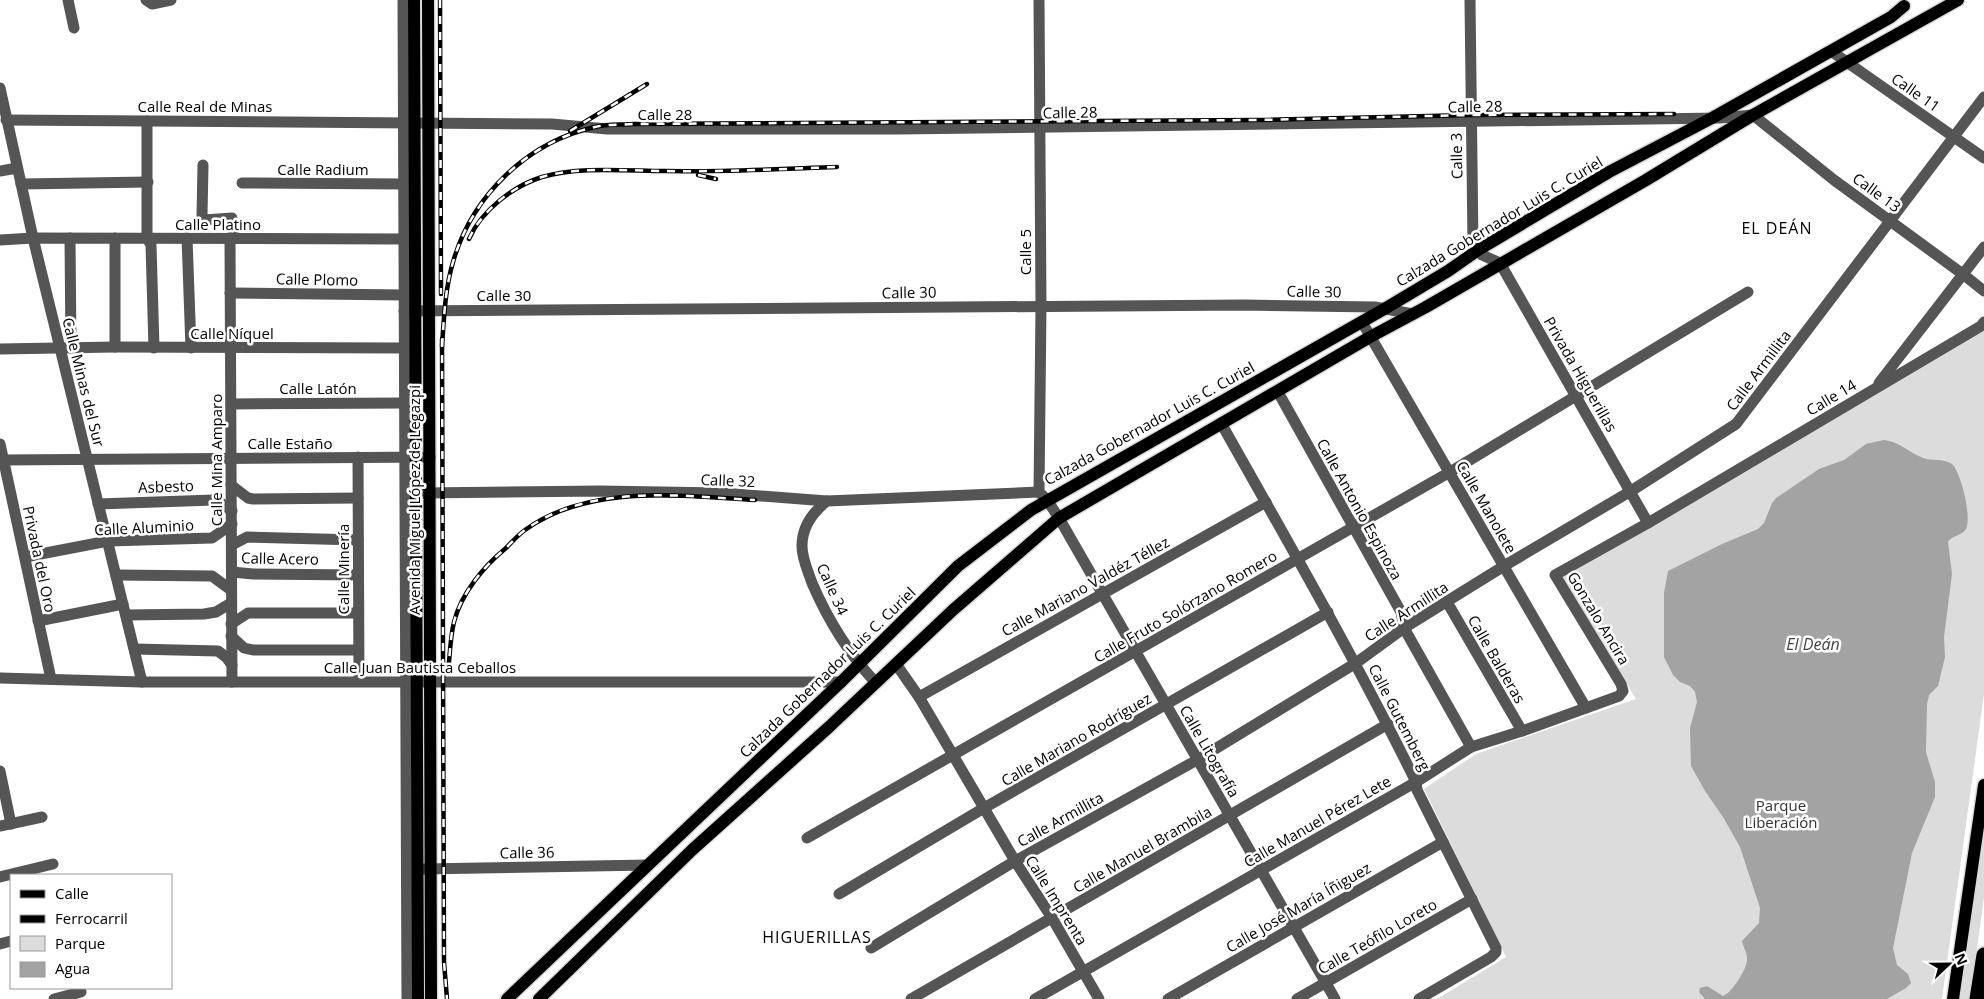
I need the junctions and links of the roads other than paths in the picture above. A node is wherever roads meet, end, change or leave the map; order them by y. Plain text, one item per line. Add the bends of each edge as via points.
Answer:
1 (68, 0) edge
2 (171, 0) edge
3 (403, 0) edge
4 (414, 0) edge
5 (428, 0) edge
6 (1039, 0) edge
7 (1470, 0) edge
8 (1958, 0) edge
9 (147, 2) edge
10 (1903, 3) edge
11 (1918, 21) junction
12 (74, 28) dead end
13 (1831, 51) junction
14 (1847, 62) junction
15 (0, 88) edge
16 (1984, 97) edge
17 (2, 109) edge
18 (1752, 115) junction
19 (1712, 118) junction
20 (6, 120) junction
21 (147, 121) junction
22 (1471, 121) junction
23 (409, 122) junction
24 (429, 123) junction
25 (1040, 128) junction
26 (1953, 136) junction
27 (1984, 158) edge
28 (203, 165) dead end
29 (17, 168) junction
30 (0, 171) edge
31 (148, 182) junction
32 (242, 183) dead end
33 (21, 184) junction
34 (404, 184) junction
35 (1889, 220) junction
36 (33, 238) junction
37 (70, 238) junction
38 (114, 238) junction
39 (147, 238) junction
40 (187, 238) junction
41 (232, 239) junction
42 (404, 239) junction
43 (0, 240) edge
44 (1984, 247) edge
45 (1478, 250) junction
46 (1500, 262) junction
47 (1964, 275) junction
48 (1984, 291) edge
49 (1748, 292) dead end
50 (230, 293) junction
51 (404, 295) junction
52 (1040, 306) junction
53 (1386, 308) junction
54 (410, 311) junction
55 (429, 311) junction
56 (1412, 314) junction
57 (1362, 322) junction
58 (1984, 322) edge
59 (1370, 337) junction
60 (115, 347) junction
61 (65, 348) junction
62 (154, 348) junction
63 (191, 348) junction
64 (231, 348) junction
65 (404, 348) junction
66 (0, 349) edge
67 (1875, 388) junction
68 (1278, 392) junction
69 (1576, 396) junction
70 (404, 403) junction
71 (231, 404) junction
72 (1221, 423) junction
73 (0, 444) edge
74 (410, 457) junction
75 (430, 457) junction
76 (231, 458) junction
77 (358, 458) junction
78 (87, 459) junction
79 (2, 460) edge
80 (1450, 472) junction
81 (231, 485) junction
82 (1631, 491) junction
83 (410, 493) junction
84 (431, 493) junction
85 (1043, 496) junction
86 (358, 498) junction
87 (827, 500) junction
88 (1266, 502) junction
89 (98, 504) junction
90 (232, 511) junction
91 (1059, 518) junction
92 (1648, 523) junction
93 (232, 524) junction
94 (1353, 527) junction
95 (358, 540) junction
96 (108, 542) junction
97 (232, 545) junction
98 (25, 557) junction
99 (1297, 559) junction
100 (1504, 566) junction
101 (232, 572) junction
102 (116, 575) junction
103 (358, 575) junction
104 (231, 590) junction
105 (1102, 594) junction
106 (1447, 602) junction
107 (231, 603) junction
108 (124, 609) junction
109 (1328, 612) junction
110 (358, 614) junction
111 (38, 621) junction
112 (1404, 628) junction
113 (231, 630) junction
114 (135, 649) junction
115 (357, 650) junction
116 (1135, 651) junction
117 (1356, 663) junction
118 (232, 664) junction
119 (859, 664) junction
120 (896, 664) junction
121 (0, 678) edge
122 (51, 680) junction
123 (358, 681) junction
124 (411, 681) junction
125 (431, 681) junction
126 (142, 682) junction
127 (232, 682) junction
128 (841, 682) junction
129 (876, 683) junction
130 (1623, 691) joint
131 (919, 697) junction
132 (1166, 705) junction
133 (1586, 708) junction
134 (1388, 724) junction
135 (1522, 731) junction
136 (1471, 747) junction
137 (952, 754) junction
138 (1197, 760) junction
139 (0, 771) edge
140 (1416, 782) junction
141 (1984, 785) edge
142 (984, 808) junction
143 (1229, 816) junction
144 (42, 817) dead end
145 (6, 825) edge
146 (806, 838) dead end
147 (1443, 842) junction
148 (1015, 862) junction
149 (53, 864) dead end
150 (648, 865) junction
151 (412, 868) junction
152 (432, 868) junction
153 (1261, 870) junction
154 (0, 876) edge
155 (839, 894) dead end
156 (1472, 899) junction
157 (1052, 918) junction
158 (1294, 927) junction
159 (871, 948) dead end
160 (1984, 955) edge
161 (1083, 971) junction
162 (1326, 983) junction
163 (81, 992) dead end
164 (54, 999) edge
165 (407, 999) edge
166 (418, 999) edge
167 (431, 999) edge
168 (507, 999) edge
169 (539, 999) edge
170 (911, 999) edge
171 (1035, 999) edge
172 (1099, 999) edge
173 (1168, 999) edge
174 (1297, 999) edge
175 (1335, 999) edge
176 (1419, 999) edge
177 (1953, 999) edge
178 (1977, 999) edge

1 - 12 street
2 - 9 street
3 - 23 street, Avenida Miguel López de Legazpi
4 - 23 main road, Avenida Miguel López de Legazpi
5 - 24 main road, Avenida Miguel López de Legazpi
6 - 25 street, Calle 5
7 - 22 street, Calle 3
8 - 11 main road
10 - 11 main road
10 - 13 main road, Calzada Gobernador Luis C. Curiel via 1891,17
11 - 14 main road
13 - 14 street, Calle 11
13 - 19 main road, Calzada Gobernador Luis C. Curiel
14 - 18 main road
14 - 26 street, Calle 11
15 - 17 street, Calle Minas del Sur
16 - 26 street, Calle Armillita
17 - 20 street, Calle Minas del Sur
18 - 19 street, Calle 28
18 - 35 street, Calle 13
18 - 46 main road via 1646,180
19 - 22 street, Calle 28
19 - 45 main road, Calzada Gobernador Luis C. Curiel via 1609,172
20 - 21 street, Calle Real de Minas
20 - 29 street, Calle Minas del Sur
21 - 23 street, Calle Real de Minas
21 - 31 street
22 - 25 street, Calle 28
22 - 45 street, Calle 3 via 1472,240
23 - 24 street, Calle Real de Minas
23 - 34 street, Avenida Miguel López de Legazpi
23 - 54 main road, Avenida Miguel López de Legazpi
24 - 25 street, Calle 28 via 552,124 606,129
24 - 55 main road, Avenida Miguel López de Legazpi
25 - 52 street, Calle 5
26 - 27 street, Calle 11
26 - 35 street, Calle Armillita
28 - 41 street, Calle Mina Amparo via 202,216 204,220 232,218
29 - 30 street
29 - 33 street, Calle Minas del Sur
31 - 33 street
31 - 39 street
32 - 34 street, Calle Radium
33 - 36 street, Calle Minas del Sur
34 - 42 street, Avenida Miguel López de Legazpi
35 - 47 street, Calle 13
35 - 82 street, Calle Armillita via 1736,424
36 - 37 street, Calle Platino
36 - 43 street, Calle Platino
36 - 61 street, Calle Minas del Sur
37 - 38 street, Calle Platino
37 - 61 street
38 - 39 street, Calle Platino
38 - 60 street
39 - 40 street, Calle Platino
39 - 62 street via 151,245
40 - 41 street, Calle Platino
40 - 63 street
41 - 42 street, Calle Platino
41 - 50 street, Calle Mina Amparo
42 - 51 street, Avenida Miguel López de Legazpi
44 - 47 street, Calle 14
45 - 46 street
45 - 53 main road, Calzada Gobernador Luis C. Curiel
46 - 56 main road
46 - 69 street, Privada Higuerillas
47 - 48 street, Calle 13
47 - 67 street, Calle 14
49 - 69 street, Calle Fruto Solórzano Romero
50 - 51 street, Calle Plomo
50 - 64 street, Calle Mina Amparo
51 - 54 street, Avenida Miguel López de Legazpi
52 - 53 street, Calle 30
52 - 55 street, Calle 30
52 - 85 street, Calle 5
53 - 56 street, Calle 30
53 - 57 main road, Calzada Gobernador Luis C. Curiel
54 - 55 street, Calle 30
54 - 65 street, Avenida Miguel López de Legazpi
54 - 74 main road, Avenida Miguel López de Legazpi
55 - 75 main road, Avenida Miguel López de Legazpi
56 - 59 main road
57 - 59 street, Calle Manolete
57 - 85 main road, Calzada Gobernador Luis C. Curiel
58 - 67 street
59 - 68 main road
59 - 80 street, Calle Manolete
60 - 61 street, Calle Níquel
60 - 62 street, Calle Níquel
61 - 66 street, Calle Níquel
61 - 78 street, Calle Minas del Sur
62 - 63 street, Calle Níquel
63 - 64 street, Calle Níquel
64 - 65 street, Calle Níquel
64 - 71 street, Calle Mina Amparo
65 - 70 street, Avenida Miguel López de Legazpi
67 - 92 street, Calle 14
68 - 72 main road
68 - 94 street, Calle Antonio Espinoza
69 - 80 street, Calle Fruto Solórzano Romero
69 - 82 street, Privada Higuerillas
70 - 71 street, Calle Latón
70 - 74 street, Avenida Miguel López de Legazpi
71 - 76 street, Calle Mina Amparo
72 - 88 street, Calle Gutemberg
72 - 91 main road
73 - 79 street, Privada del Oro
74 - 75 street, Calle Estaño
74 - 77 street, Calle Estaño
74 - 83 main road, Avenida Miguel López de Legazpi
75 - 84 main road, Avenida Miguel López de Legazpi
76 - 77 street, Calle Estaño
76 - 78 street, Calle Estaño
76 - 81 street, Calle Mina Amparo
77 - 86 street, Calle Minería
78 - 79 street, Calle Estaño
78 - 89 street, Calle Minas del Sur
79 - 98 street, Privada del Oro
80 - 94 street, Calle Fruto Solórzano Romero
80 - 100 street, Calle Manolete
81 - 86 street via 253,499
81 - 90 street, Calle Mina Amparo
82 - 92 street, Privada Higuerillas
82 - 100 street, Calle Armillita
83 - 84 street, Calle 32
83 - 124 main road, Avenida Miguel López de Legazpi
84 - 87 street, Calle 32 via 722,493
84 - 125 main road, Avenida Miguel López de Legazpi
85 - 87 street, Calle 32
85 - 91 street, Calle Litografía
85 - 119 main road, Calzada Gobernador Luis C. Curiel via 958,566
86 - 95 street, Calle Minería
87 - 119 street, Calle 34 via 806,524 802,547 804,562 833,627
88 - 99 street, Calle Gutemberg
88 - 105 street, Calle Mariano Valdéz Téllez
89 - 90 street, Asbesto via 214,500
89 - 96 street, Calle Minas del Sur
90 - 93 street, Calle Mina Amparo
91 - 105 street, Calle Litografía
91 - 120 main road
92 - 130 street, Gonzalo Ancira via 1555,575
93 - 96 street, Calle Aluminio via 212,538
93 - 97 street, Calle Mina Amparo
94 - 99 street, Calle Fruto Solórzano Romero
94 - 112 street, Calle Antonio Espinoza via 1401,612
95 - 97 street via 247,537
95 - 103 street, Calle Minería
96 - 98 street, Calle Aluminio
96 - 102 street, Calle Minas del Sur
97 - 101 street, Calle Mina Amparo
98 - 111 street, Privada del Oro
99 - 109 street, Calle Gutemberg
99 - 116 street, Calle Fruto Solórzano Romero
100 - 106 street, Calle Armillita
100 - 133 street, Calle Manolete
101 - 103 street, Calle Acero
101 - 104 street, Calle Mina Amparo
102 - 104 street via 212,576
102 - 108 street, Calle Minas del Sur
103 - 110 street, Calle Minería
104 - 107 street, Calle Mina Amparo
105 - 116 street, Calle Litografía
105 - 131 street, Calle Mariano Valdéz Téllez
106 - 112 street, Calle Armillita
106 - 135 street, Calle Balderas
107 - 108 street via 216,612 204,614
107 - 113 street, Calle Mina Amparo
108 - 111 street
108 - 114 street, Calle Minas del Sur
109 - 117 street, Calle Gutemberg
109 - 132 street, Calle Mariano Rodríguez
110 - 113 street via 248,613
110 - 115 street, Calle Minería
111 - 122 street, Privada del Oro
112 - 117 street, Calle Armillita
112 - 136 street, Calle Antonio Espinoza
113 - 115 street via 244,648 253,650
113 - 118 street, Calle Mina Amparo
114 - 118 street via 218,651
114 - 126 street, Calle Minas del Sur
115 - 123 street, Calle Minería
116 - 132 street, Calle Litografía
116 - 137 street, Calle Fruto Solórzano Romero
117 - 134 street, Calle Gutemberg
117 - 138 street, Calle Armillita
118 - 127 street, Calle Mina Amparo
119 - 128 main road, Calzada Gobernador Luis C. Curiel
119 - 129 street, Calle 34
120 - 129 main road
120 - 131 street, Calle Imprenta
121 - 122 street, Calle Juan Bautista Ceballos
122 - 126 street, Calle Juan Bautista Ceballos
123 - 124 street, Calle Juan Bautista Ceballos
123 - 127 street, Calle Juan Bautista Ceballos
124 - 125 street, Calle Juan Bautista Ceballos
124 - 151 main road, Avenida Miguel López de Legazpi
125 - 128 street, Calle Juan Bautista Ceballos
125 - 152 main road, Avenida Miguel López de Legazpi
126 - 127 street, Calle Juan Bautista Ceballos
128 - 150 main road, Calzada Gobernador Luis C. Curiel
129 - 169 main road via 692,850
130 - 133 street, Calle Manuel Pérez Lete via 1620,696
131 - 137 street, Calle Imprenta
132 - 138 street, Calle Litografía
132 - 142 street, Calle Mariano Rodríguez
133 - 135 street, Calle Manuel Pérez Lete
134 - 140 street, Calle Gutemberg
134 - 143 street, Calle Manuel Brambila
135 - 136 street, Calle Manuel Pérez Lete
136 - 140 street, Calle Manuel Pérez Lete
137 - 142 street, Calle Imprenta
137 - 146 street, Calle Fruto Solórzano Romero
138 - 143 street, Calle Litografía
138 - 148 street, Calle Armillita
139 - 145 street
140 - 147 street, Calle Gutemberg
140 - 153 street, Calle Manuel Pérez Lete
141 - 177 main road
142 - 148 street, Calle Imprenta
142 - 155 street, Calle Mariano Rodríguez
143 - 153 street, Calle Litografía
143 - 157 street, Calle Manuel Brambila
144 - 145 street
147 - 156 street, Calle Gutemberg
147 - 158 street, Calle José María Íñiguez
148 - 157 street, Calle Imprenta
148 - 159 street, Calle Armillita
149 - 154 street
150 - 152 street, Calle 36
150 - 168 main road, Calzada Gobernador Luis C. Curiel
151 - 152 street, Calle 36
151 - 165 street, Avenida Miguel López de Legazpi
151 - 166 main road, Avenida Miguel López de Legazpi
152 - 167 main road, Avenida Miguel López de Legazpi
153 - 158 street, Calle Litografía
153 - 161 street, Calle Manuel Pérez Lete
156 - 162 street, Calle Teófilo Loreto
156 - 176 street, Calle Gutemberg via 1496,952
157 - 161 street, Calle Imprenta
157 - 170 street, Calle Manuel Brambila
158 - 162 street, Calle Litografía
158 - 173 street, Calle José María Íñiguez
160 - 178 highway
161 - 171 street, Calle Manuel Pérez Lete
161 - 172 street, Calle Imprenta
162 - 174 street, Calle Teófilo Loreto
162 - 175 street, Calle Litografía
163 - 164 street

